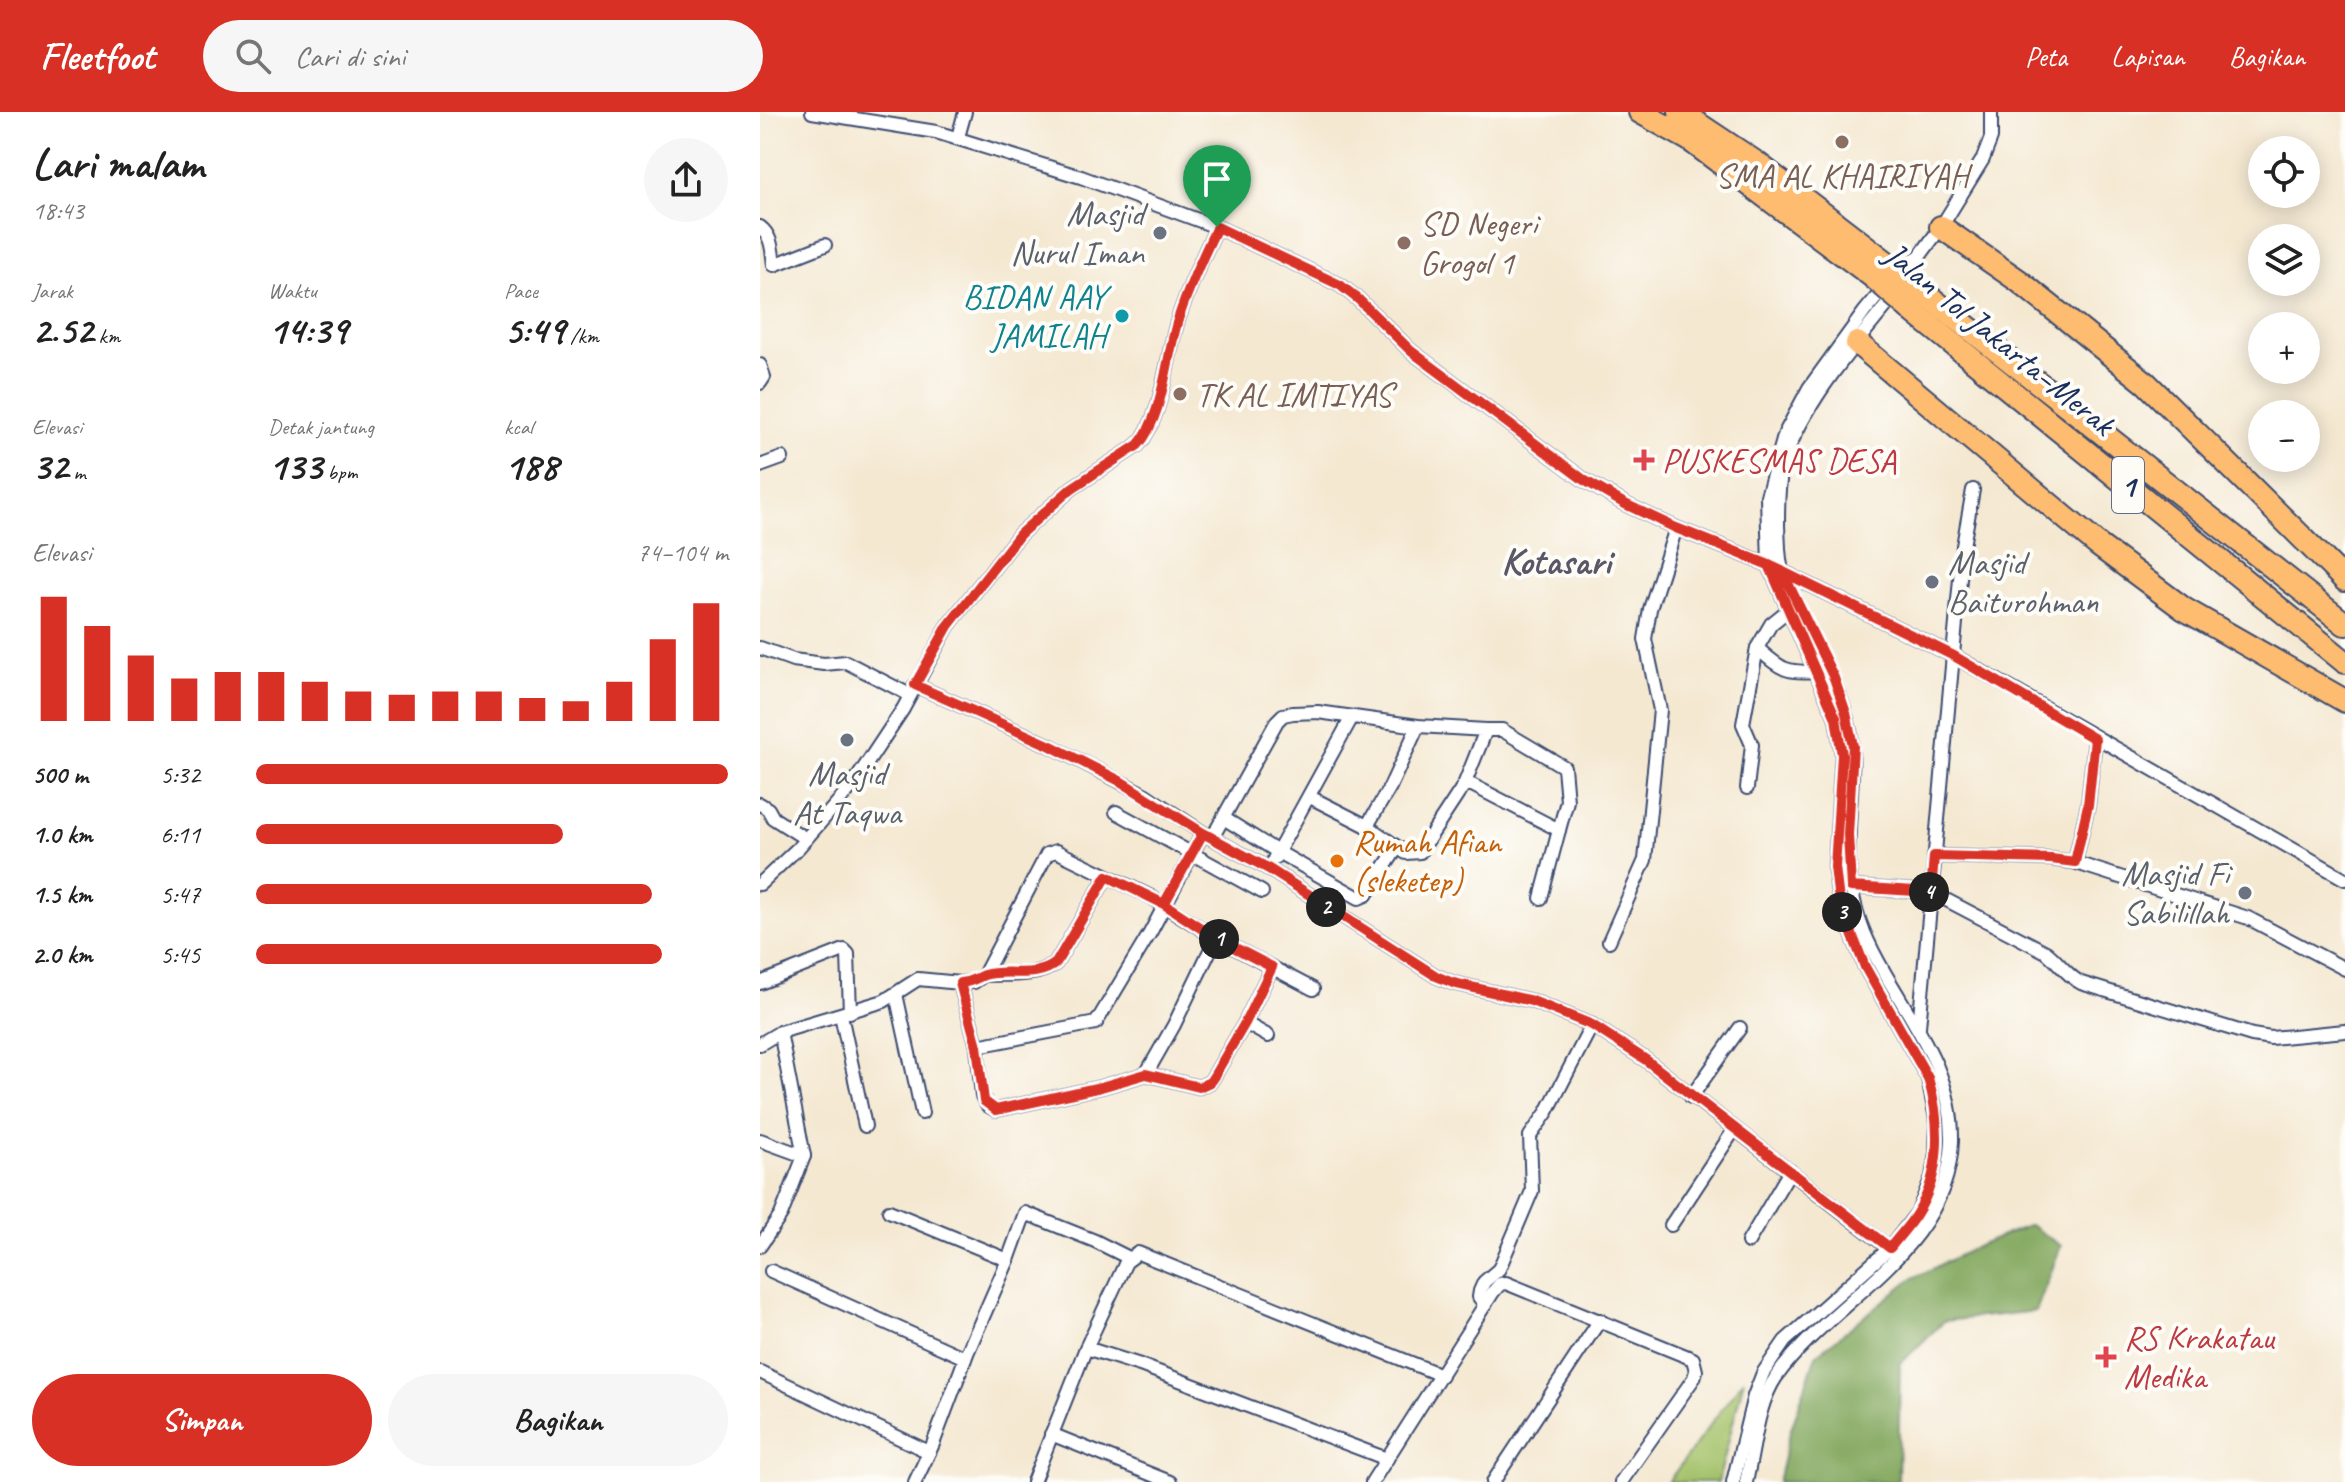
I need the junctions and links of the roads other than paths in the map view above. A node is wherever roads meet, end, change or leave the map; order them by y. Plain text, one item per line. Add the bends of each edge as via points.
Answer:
1 (812, 112) edge
2 (965, 112) edge
3 (1640, 112) edge
4 (1680, 112) edge
5 (1991, 112) edge
6 (958, 137) junction
7 (760, 227) edge
8 (1217, 227) junction
9 (1935, 235) junction
10 (825, 245) dead end
11 (1919, 257) junction
12 (774, 265) junction
13 (760, 269) edge
14 (1879, 269) junction
15 (1916, 301) junction
16 (1857, 343) junction
17 (760, 365) edge
18 (760, 383) edge
19 (782, 458) dead end
20 (760, 466) edge
21 (1973, 490) dead end
22 (1676, 528) junction
23 (1769, 565) junction
24 (1782, 571) junction
25 (2345, 580) edge
26 (1787, 611) junction
27 (2345, 624) edge
28 (760, 648) edge
29 (1757, 648) junction
30 (1954, 656) junction
31 (2345, 662) edge
32 (1816, 671) junction
33 (913, 690) junction
34 (2345, 701) edge
35 (1352, 717) junction
36 (1418, 726) junction
37 (1486, 730) junction
38 (2095, 739) junction
39 (1464, 785) junction
40 (1747, 788) dead end
41 (1310, 797) junction
42 (760, 804) edge
43 (1116, 812) dead end
44 (1225, 819) junction
45 (1367, 826) junction
46 (1559, 830) junction
47 (1207, 836) junction
48 (806, 839) junction
49 (1397, 848) junction
50 (1278, 852) junction
51 (1192, 853) junction
52 (1934, 856) junction
53 (2075, 862) junction
54 (1269, 869) junction
55 (1107, 876) junction
56 (2345, 879) edge
57 (760, 884) edge
58 (1851, 887) junction
59 (1262, 892) dead end
60 (1931, 892) junction
61 (1541, 898) dead end
62 (1164, 904) junction
63 (1216, 938) junction
64 (1609, 941) dead end
65 (1272, 967) junction
66 (2345, 969) edge
67 (984, 975) junction
68 (760, 983) edge
69 (960, 983) junction
70 (1313, 989) dead end
71 (896, 994) junction
72 (846, 1013) junction
73 (1245, 1023) junction
74 (1592, 1025) junction
75 (1919, 1027) junction
76 (1740, 1028) dead end
77 (2345, 1031) edge
78 (780, 1032) junction
79 (1268, 1036) dead end
80 (760, 1044) edge
81 (977, 1046) junction
82 (1146, 1074) junction
83 (1691, 1097) junction
84 (922, 1113) dead end
85 (865, 1126) dead end
86 (1734, 1130) junction
87 (760, 1140) edge
88 (804, 1156) junction
89 (1790, 1171) junction
90 (889, 1211) dead end
91 (1671, 1225) dead end
92 (1748, 1242) dead end
93 (760, 1246) edge
94 (1894, 1252) junction
95 (1129, 1258) junction
96 (1008, 1260) junction
97 (771, 1271) dead end
98 (1485, 1305) junction
99 (1600, 1320) junction
100 (1086, 1348) junction
101 (965, 1358) junction
102 (760, 1372) edge
103 (1441, 1375) junction
104 (1051, 1434) junction
105 (929, 1452) junction
106 (1387, 1459) junction
107 (915, 1482) edge
108 (1033, 1482) edge
109 (1170, 1482) edge
110 (1372, 1482) edge
111 (1493, 1482) edge
112 (1621, 1482) edge
113 (1733, 1482) edge
114 (1746, 1482) edge

1 - 6 street
2 - 6 street
3 - 14 highway, Jalan Tol Jakarta–Merak / 1 via 1690,140
4 - 14 highway, Jalan Tol Jakarta–Merak / 1 via 1758,164
5 - 9 street via 1991,138 1983,159
6 - 8 street
7 - 12 street via 771,241
8 - 22 street via 1340,285 1411,351 1584,480
8 - 33 street via 1177,324 1145,438 1072,488 1020,534 948,626
9 - 11 street
9 - 25 highway via 2019,281 2146,383
10 - 12 street
11 - 16 street via 1918,267
11 - 23 street via 1904,264 1865,311 1809,388 1785,433 1767,496
12 - 13 street
14 - 15 highway, Jalan Tol Jakarta–Merak / 1, bridge
15 - 27 highway, Jalan Tol Jakarta–Merak / 1
15 - 31 highway, Jalan Tol Jakarta–Merak / 1
16 - 24 street via 1812,403 1786,454 1778,498
16 - 34 highway via 2098,545 2184,609
17 - 18 street
19 - 20 street
21 - 30 street
22 - 23 street
22 - 64 street via 1645,639 1660,710 1645,860
23 - 24 street
23 - 26 street
24 - 30 street
24 - 58 street via 1846,713 1853,746
26 - 29 street via 1771,624
26 - 32 street
28 - 33 street via 793,660 846,662
29 - 32 street via 1782,670
29 - 40 street via 1743,724 1752,745
30 - 38 street
30 - 52 street
32 - 94 street via 1836,718 1842,755 1835,867 1839,901 1865,967 1928,1078 1934,1098 1932,1177
33 - 47 street via 1051,746 1144,794
33 - 48 street via 852,786
35 - 36 street
35 - 41 street
35 - 44 street via 1318,712 1283,715
36 - 37 street
36 - 45 street
37 - 39 street
37 - 46 street via 1502,730 1564,767 1567,801
38 - 53 street
38 - 56 street
39 - 46 street
39 - 49 street via 1420,852
41 - 45 street
41 - 50 street
42 - 48 street
43 - 51 street
44 - 47 street
44 - 50 street
45 - 49 street
46 - 61 street
47 - 51 street
47 - 54 street
48 - 57 street
49 - 50 street via 1362,898
50 - 54 street
51 - 59 street
51 - 62 street
52 - 53 street
52 - 60 street
53 - 66 street via 2248,918
54 - 74 street via 1436,976 1532,1001
55 - 62 street
55 - 67 street via 1056,963 1032,972
55 - 67 street via 1056,851 1047,854
58 - 60 street
58 - 75 street via 1878,960
60 - 75 street
60 - 77 street via 2046,952 2081,983 2252,1035
62 - 63 street
62 - 81 street via 1096,1023
63 - 65 street
63 - 82 street
65 - 70 street
65 - 73 street
67 - 69 street
68 - 72 street via 844,950
69 - 71 street via 918,979
69 - 81 street
71 - 72 street
71 - 84 street
72 - 78 street
72 - 85 street
73 - 79 street
73 - 82 street via 1205,1085
74 - 83 street
74 - 98 street via 1530,1136 1532,1191 1499,1269 1480,1291
75 - 94 street via 1947,1093 1952,1140 1943,1192 1927,1221
76 - 83 street
78 - 80 street
78 - 88 street
81 - 82 street via 984,1101 996,1110
83 - 86 street
86 - 89 street
86 - 91 street
87 - 88 street
88 - 93 street via 781,1215
89 - 92 street
89 - 94 street
90 - 96 street
94 - 113 street via 1785,1341 1774,1356 1754,1396
94 - 114 street via 1774,1380
95 - 96 street via 1025,1213
95 - 100 street
95 - 103 street via 1138,1253
96 - 101 street
97 - 101 street
98 - 99 street via 1506,1283
98 - 103 street
99 - 111 street
99 - 112 street via 1693,1359 1696,1371
100 - 104 street
100 - 106 street
101 - 105 street
102 - 105 street
103 - 106 street
104 - 108 street
104 - 109 street
105 - 107 street
106 - 110 street

